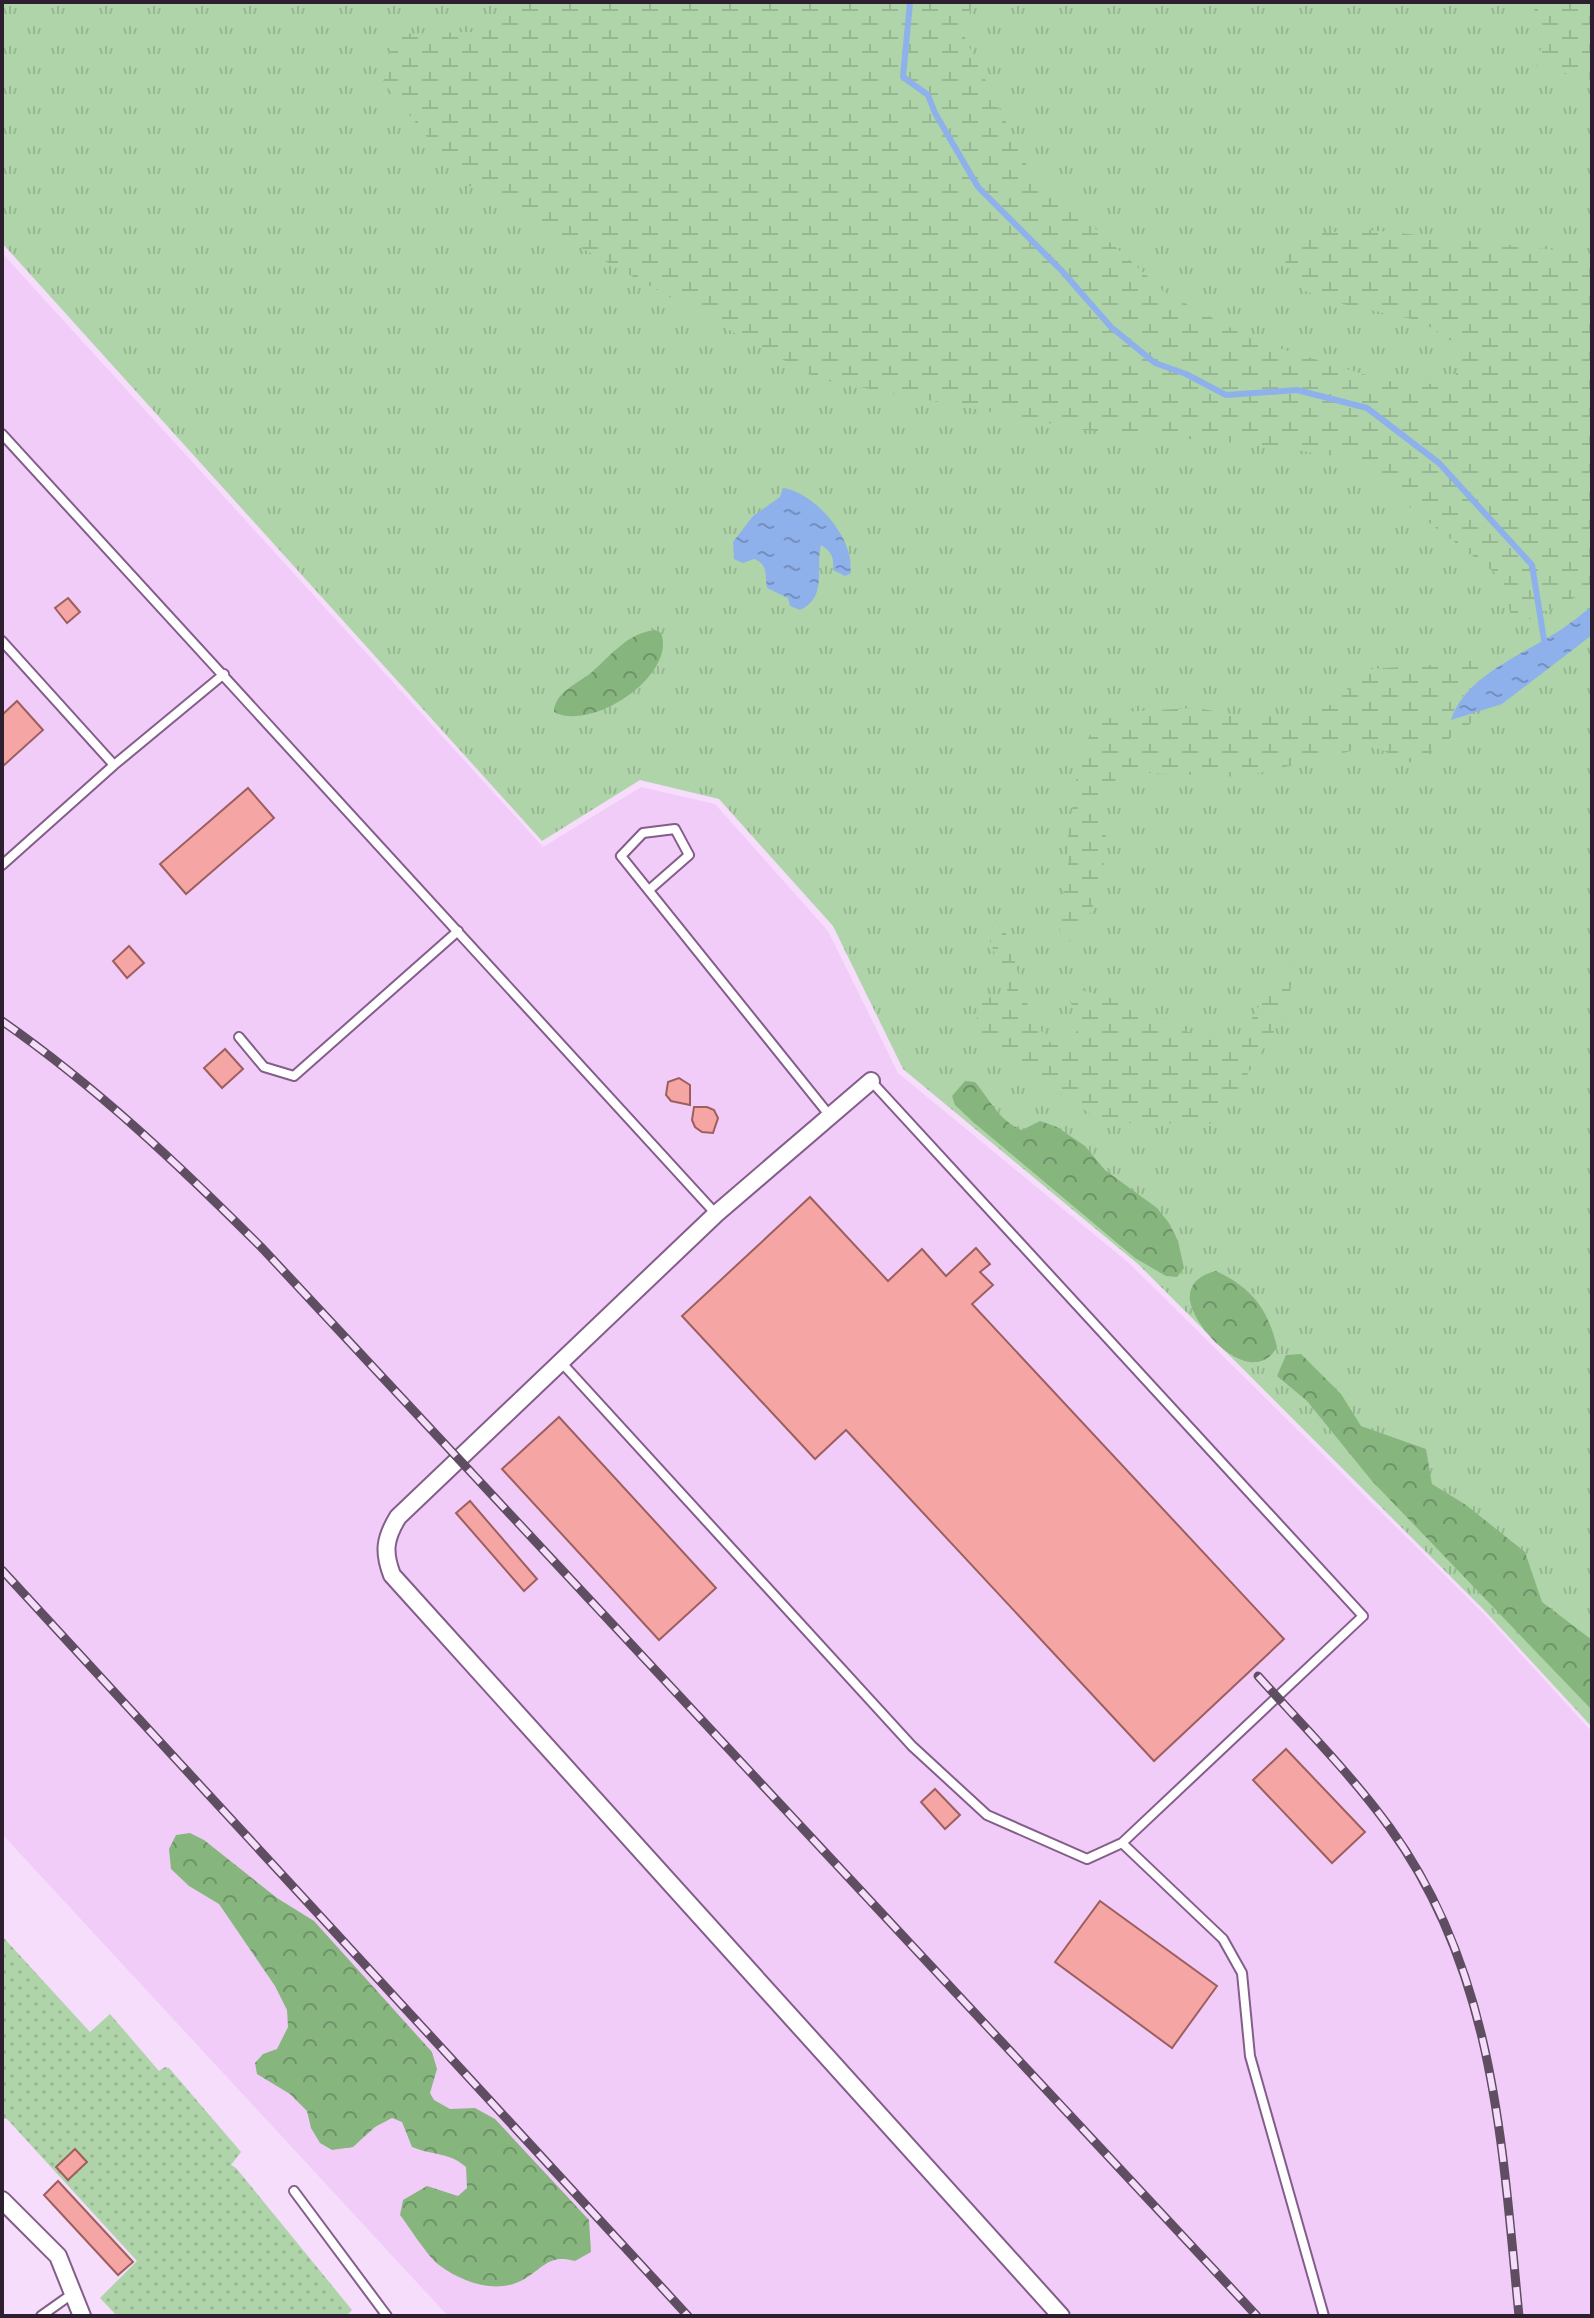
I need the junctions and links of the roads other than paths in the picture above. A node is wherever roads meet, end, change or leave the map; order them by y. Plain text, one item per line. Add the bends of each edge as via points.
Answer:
1 (2, 434) edge
2 (2, 641) edge
3 (224, 674) junction
4 (114, 765) junction
5 (2, 865) edge
6 (649, 890) junction
7 (458, 931) junction
8 (239, 1037) dead end
9 (871, 1081) joint
10 (830, 1116) junction
11 (716, 1214) junction
12 (561, 1362) junction
13 (1122, 1843) junction
14 (294, 2191) dead end
15 (2, 2200) edge
16 (72, 2294) junction
17 (41, 2316) edge
18 (82, 2316) edge
19 (387, 2316) edge
20 (1061, 2316) edge
21 (1324, 2316) edge

1 - 3 lane
2 - 4 lane
3 - 4 lane
3 - 7 lane
4 - 5 lane
6 - 6 lane via 621,856 643,833 675,829 689,855
6 - 10 lane
7 - 8 lane via 294,1076 264,1067
7 - 11 lane
9 - 10 street
9 - 13 lane via 1363,1616
10 - 11 street
11 - 12 street
12 - 13 lane via 912,1746 987,1815 1087,1859
12 - 20 street via 398,1517 385,1546 392,1575
13 - 21 lane via 1223,1939 1242,1973 1250,2056
14 - 19 lane
15 - 16 street via 58,2256
16 - 17 lane
16 - 18 street

